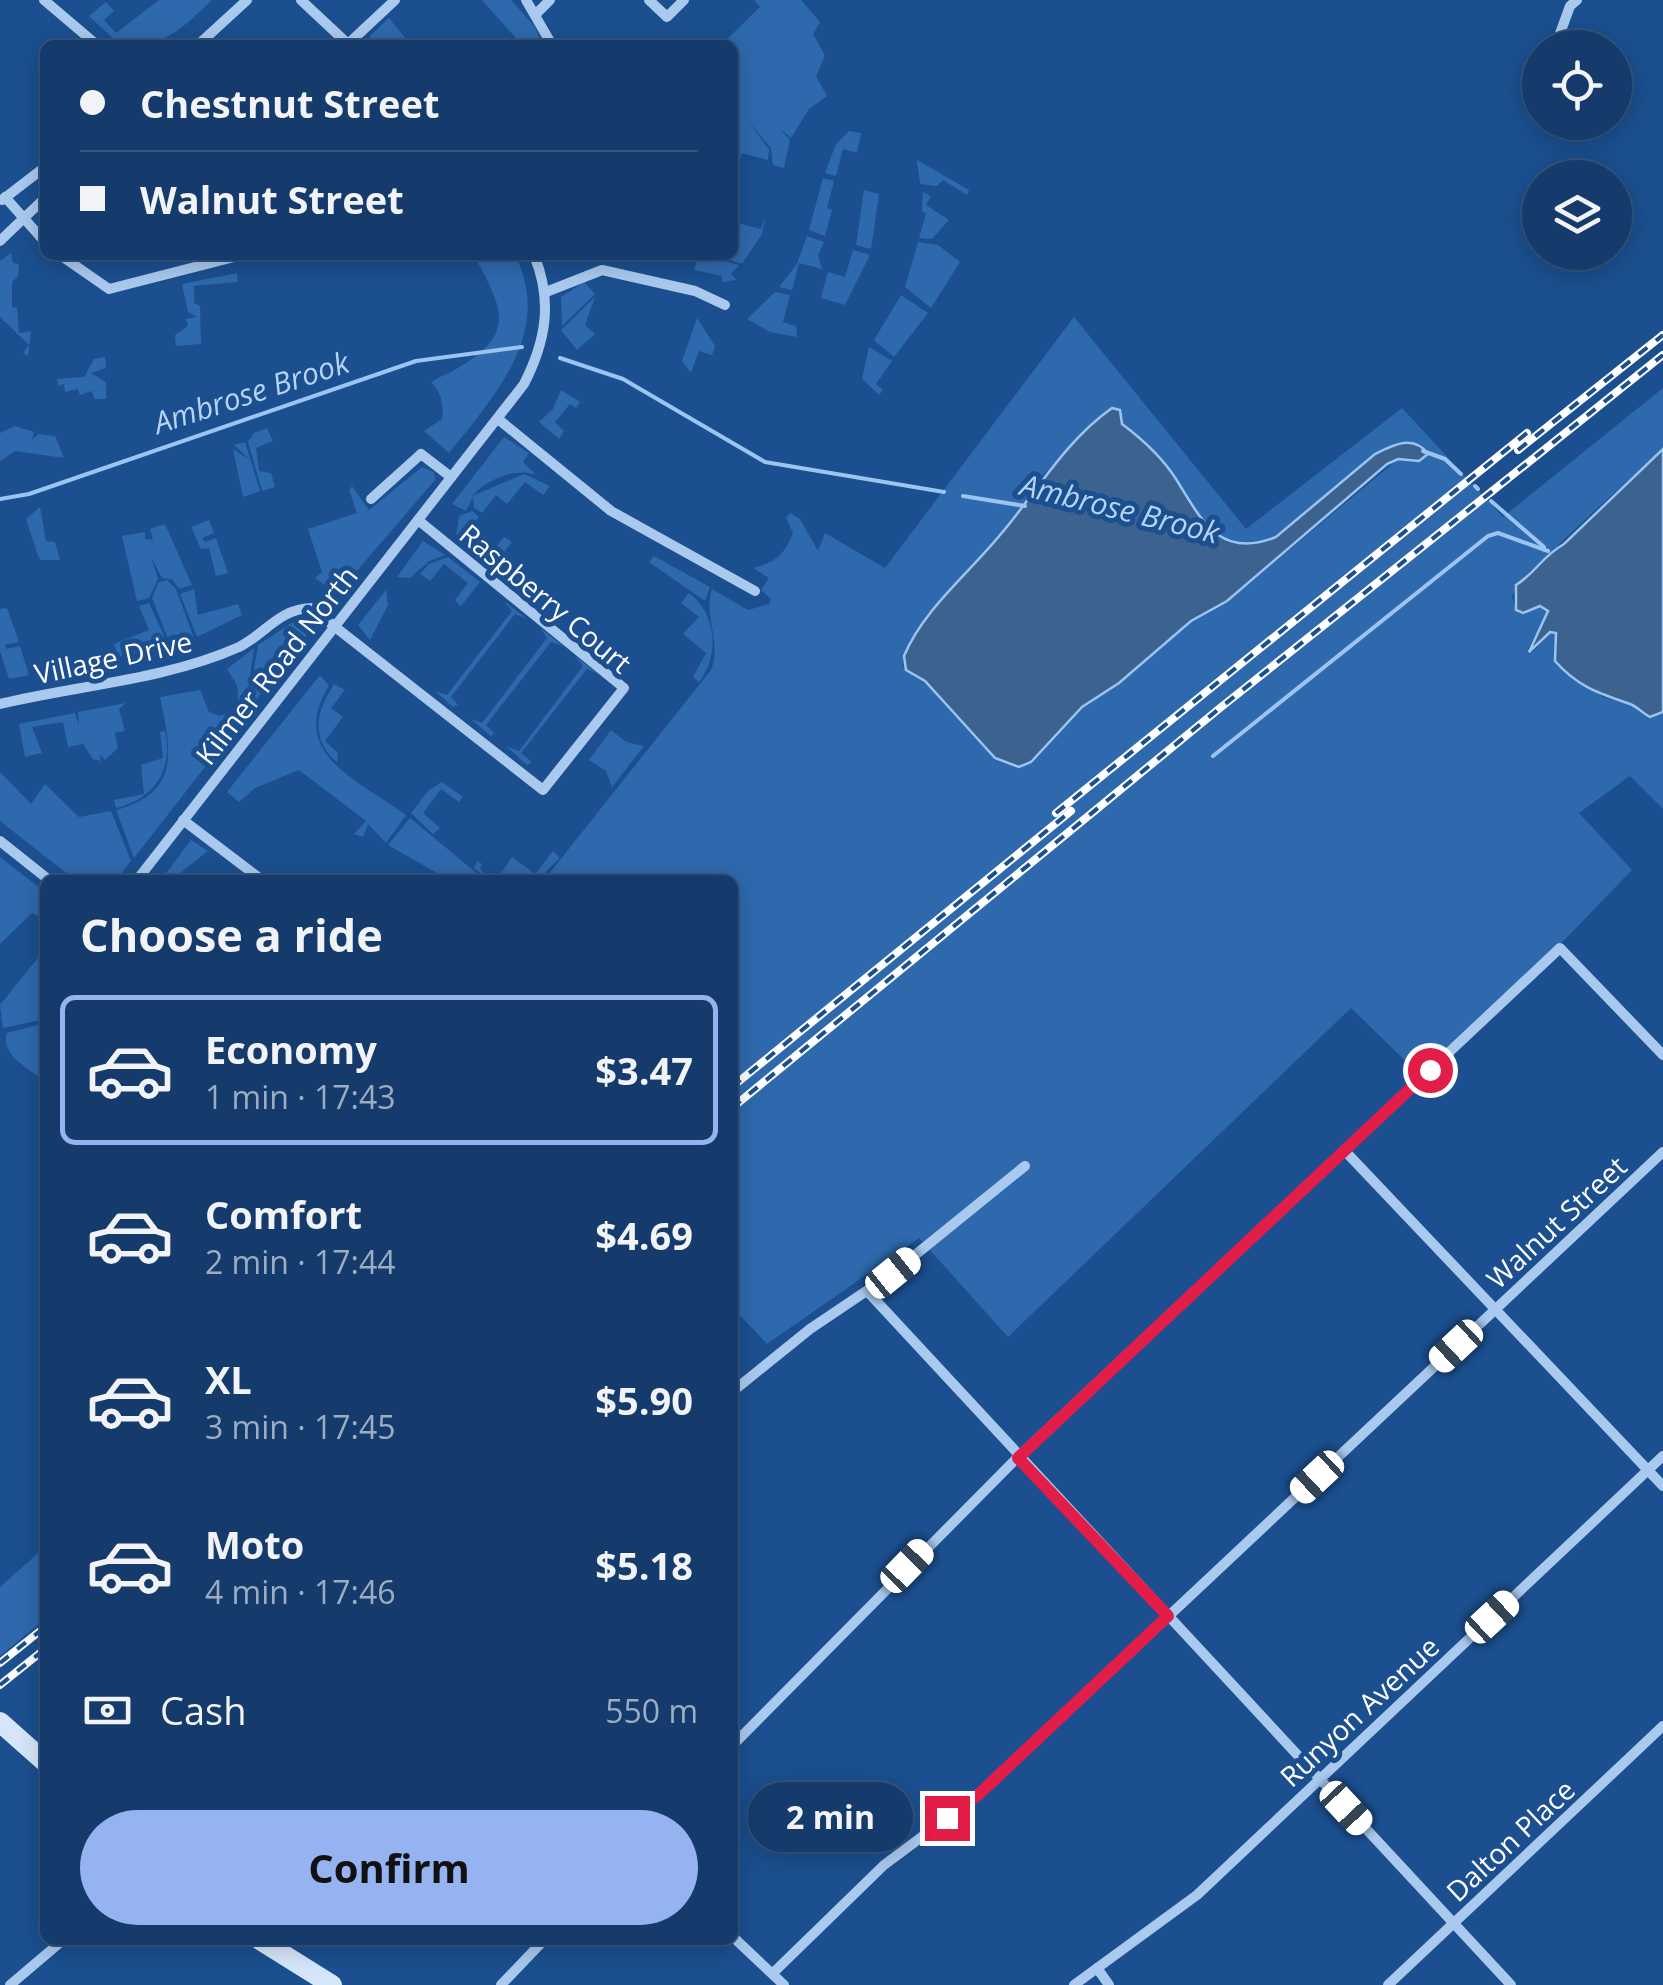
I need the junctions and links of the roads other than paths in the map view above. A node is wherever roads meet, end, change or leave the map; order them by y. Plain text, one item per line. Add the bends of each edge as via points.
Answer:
1 (44, 0) edge
2 (247, 0) edge
3 (300, 0) edge
4 (394, 0) edge
5 (526, 0) edge
6 (550, 0) edge
7 (650, 0) edge
8 (684, 0) edge
9 (1577, 0) edge
10 (536, 13) junction
11 (1561, 30) edge
12 (91, 40) edge
13 (203, 40) edge
14 (344, 40) edge
15 (352, 40) edge
16 (550, 40) edge
17 (40, 172) edge
18 (3, 199) edge
19 (40, 203) edge
20 (23, 220) junction
21 (40, 237) edge
22 (0, 241) edge
23 (67, 260) edge
24 (222, 260) edge
25 (536, 260) edge
26 (546, 292) junction
27 (725, 305) dead end
28 (498, 419) junction
29 (451, 476) junction
30 (371, 499) dead end
31 (418, 520) junction
32 (755, 591) dead end
33 (337, 625) junction
34 (0, 704) edge
35 (183, 820) junction
36 (0, 841) edge
37 (43, 875) edge
38 (140, 875) edge
39 (255, 875) edge
40 (1663, 1055) edge
41 (1344, 1150) junction
42 (1663, 1152) edge
43 (1025, 1166) dead end
44 (867, 1290) junction
45 (1496, 1310) junction
46 (738, 1387) edge
47 (1663, 1456) edge
48 (1018, 1458) junction
49 (1648, 1470) junction
50 (1663, 1486) edge
51 (1168, 1616) junction
52 (0, 1722) edge
53 (1663, 1726) edge
54 (738, 1740) edge
55 (40, 1758) edge
56 (1318, 1780) junction
57 (1454, 1924) junction
58 (738, 1941) edge
59 (57, 1945) edge
60 (268, 1945) edge
61 (539, 1945) edge
62 (1098, 1968) junction
63 (773, 1973) junction
64 (10, 1985) edge
65 (332, 1985) edge
66 (501, 1985) edge
67 (784, 1985) edge
68 (1074, 1985) edge
69 (1109, 1985) edge
70 (1388, 1985) edge
71 (1512, 1985) edge

1 - 12 street
2 - 13 street
3 - 14 street
4 - 15 street
5 - 10 street
6 - 10 street
7 - 8 street via 666,17
9 - 11 street
10 - 16 street
17 - 18 street
18 - 20 street
19 - 20 street
20 - 21 street
20 - 22 street
23 - 24 street via 109,289
25 - 26 street, Kilmer Road North
26 - 27 street via 602,270 696,291
26 - 28 street, Kilmer Road North via 534,364
28 - 29 street, Kilmer Road North
28 - 32 street via 612,510
29 - 30 street via 421,454
29 - 31 street, Kilmer Road North
31 - 33 street, Kilmer Road North
31 - 33 street, Raspberry Court via 624,688 543,790
33 - 34 street, Village Drive via 311,608 290,611 248,642 202,663
33 - 35 street, Kilmer Road North
35 - 38 street, Kilmer Road North
35 - 39 street
36 - 37 street
40 - 41 street via 1560,948
41 - 45 street
41 - 48 street
42 - 45 street, Walnut Street
43 - 44 street
44 - 46 street
44 - 48 street
45 - 49 street
45 - 51 street, Walnut Street
47 - 49 street, Runyon Avenue
48 - 51 street
48 - 54 street
49 - 50 street
49 - 56 street, Runyon Avenue
51 - 56 street
51 - 63 street, Walnut Street via 978,1795 840,1902
52 - 55 main road
53 - 57 street, Dalton Place
56 - 57 street
56 - 62 street, Runyon Avenue via 1197,1896
57 - 70 street, Dalton Place
57 - 71 street
58 - 63 street
59 - 64 street
60 - 65 main road
61 - 66 street
62 - 68 street, Runyon Avenue
62 - 69 street
63 - 67 street

